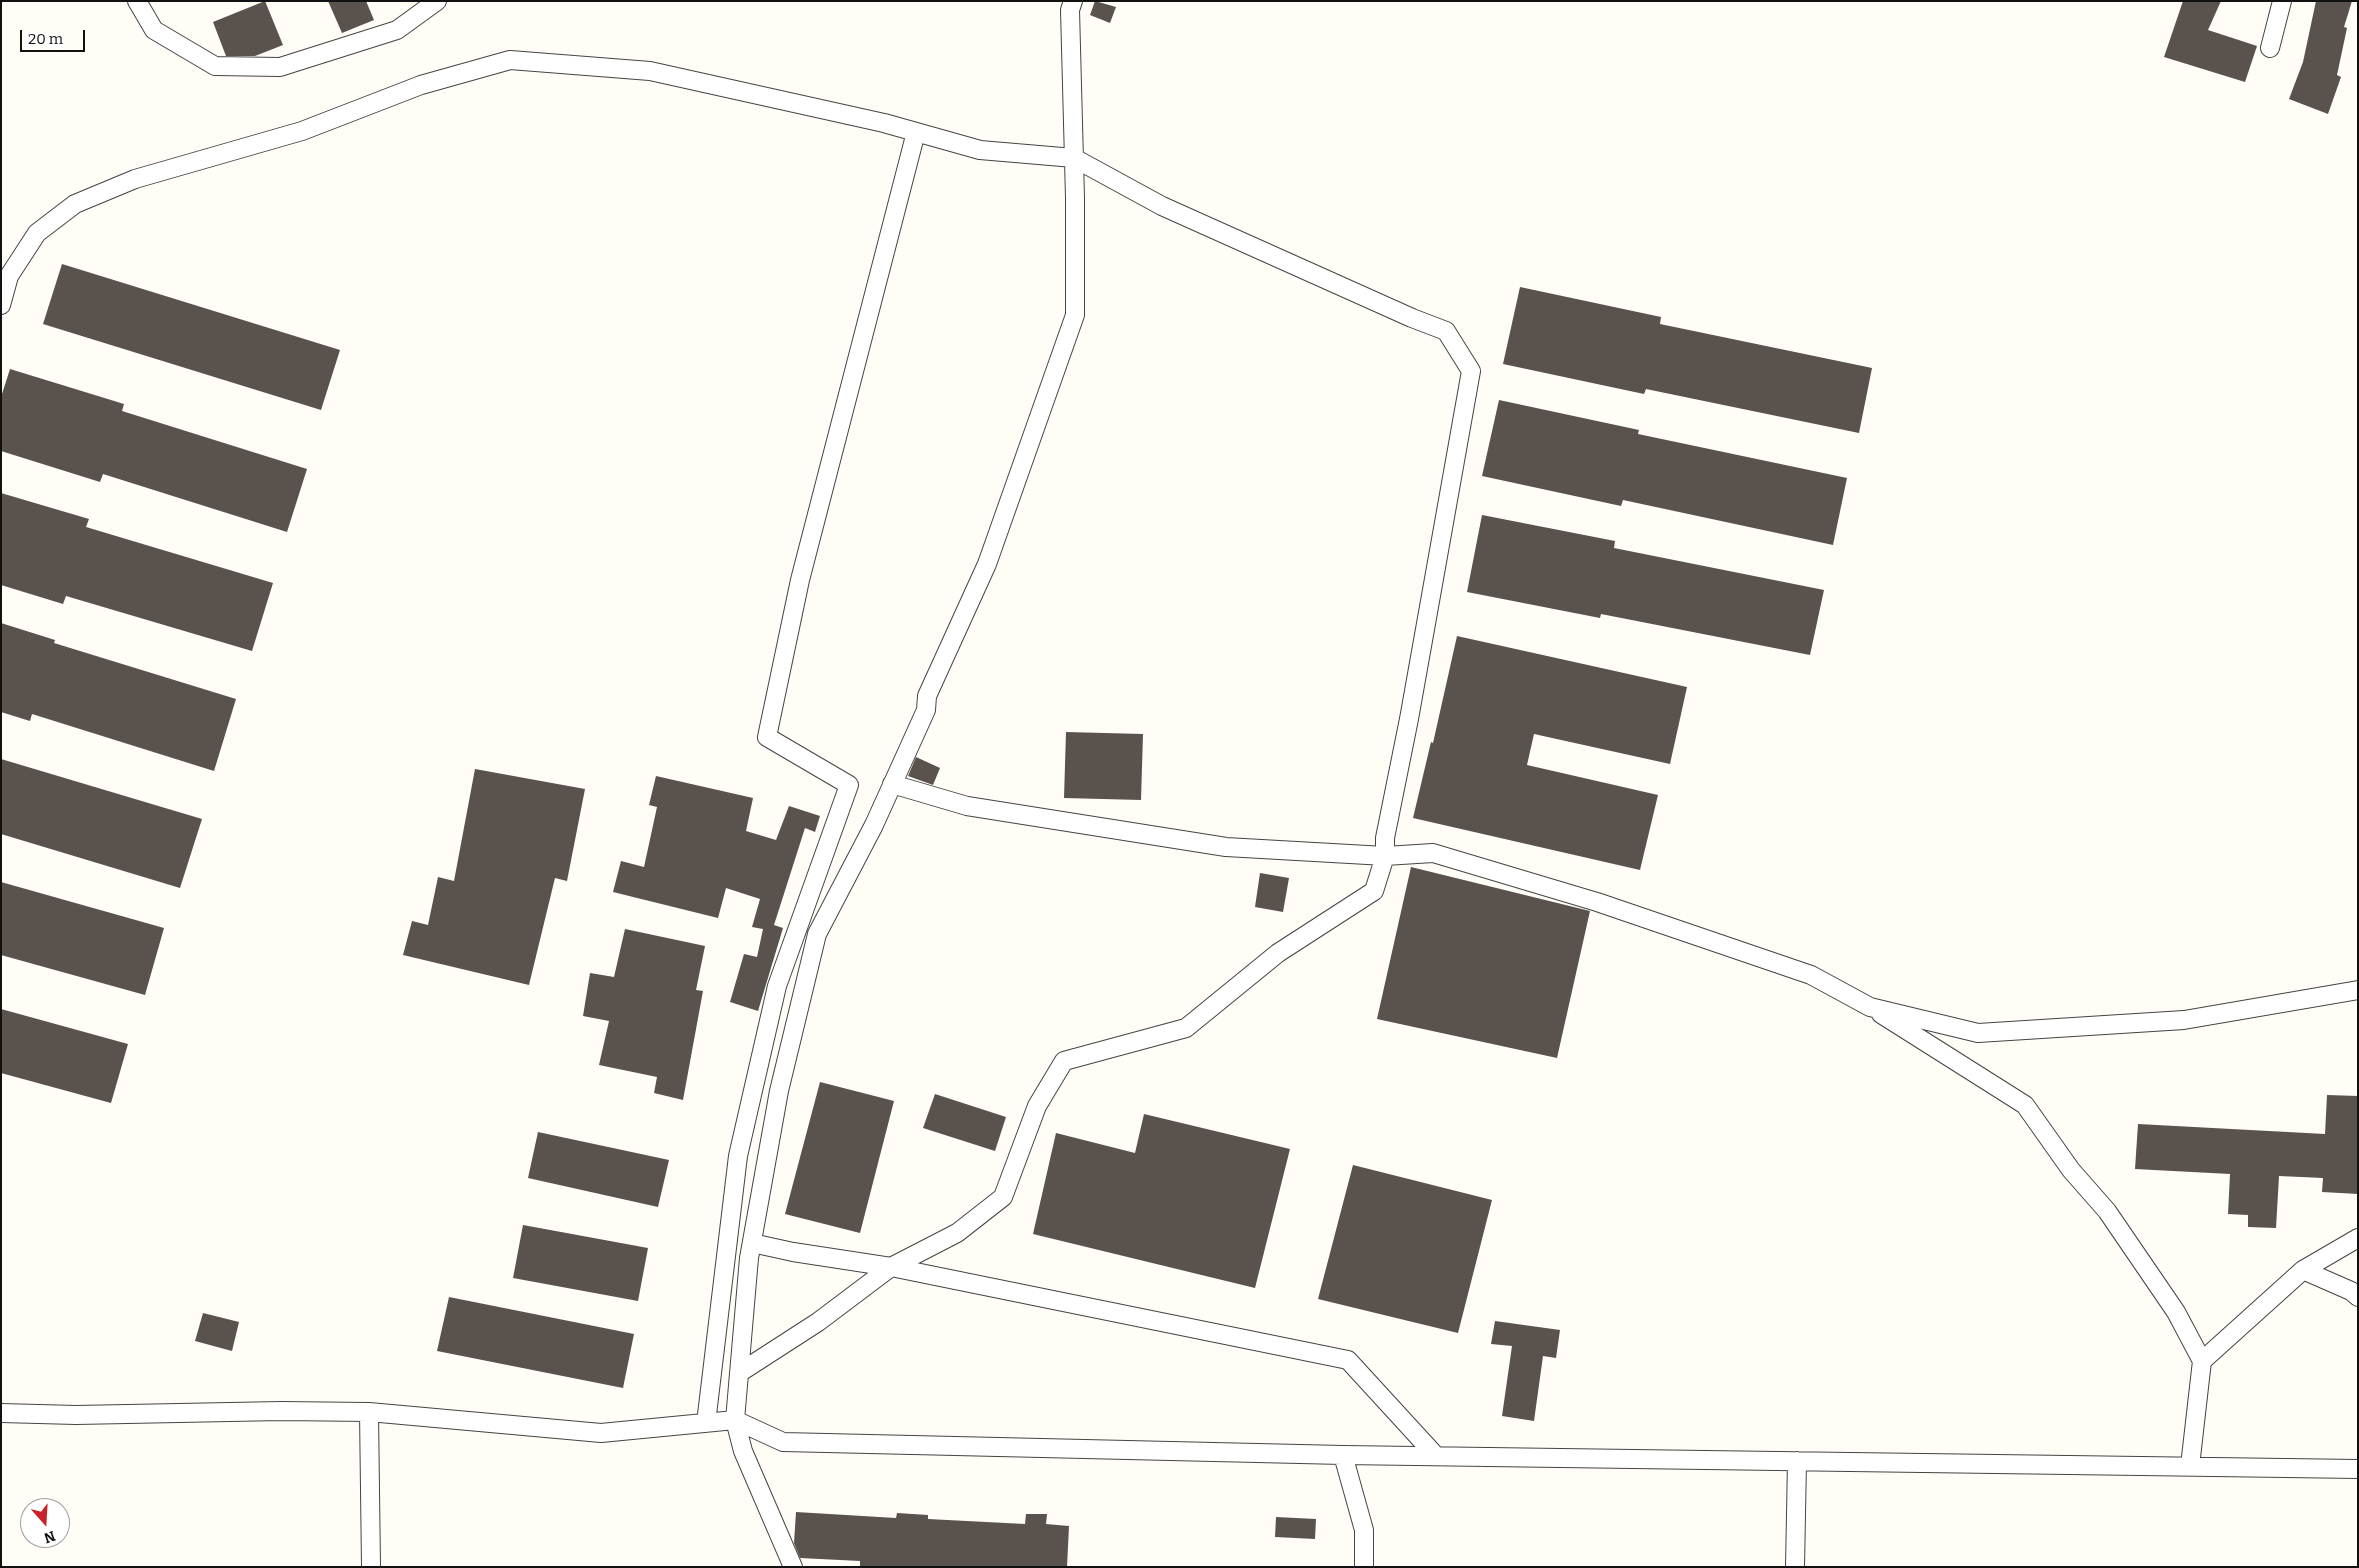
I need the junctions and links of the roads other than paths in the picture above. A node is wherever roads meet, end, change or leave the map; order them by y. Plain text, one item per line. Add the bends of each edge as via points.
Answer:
1 (137, 1) edge
2 (438, 1) edge
3 (1073, 1) edge
4 (2282, 1) edge
5 (2270, 48) dead end
6 (916, 132) junction
7 (1074, 158) junction
8 (1, 305) edge
9 (892, 784) junction
10 (1385, 856) junction
11 (2358, 990) edge
12 (1870, 1007) junction
13 (2358, 1238) edge
14 (752, 1243) junction
15 (892, 1267) junction
16 (2303, 1270) junction
17 (2358, 1297) edge
18 (2202, 1361) junction
19 (739, 1373) junction
20 (369, 1412) junction
21 (1, 1413) edge
22 (735, 1420) junction
23 (706, 1423) junction
24 (1343, 1455) junction
25 (1436, 1456) junction
26 (1797, 1461) junction
27 (2190, 1466) junction
28 (2358, 1469) edge
29 (371, 1567) edge
30 (794, 1567) edge
31 (1364, 1567) edge
32 (1795, 1567) edge

1 - 2 street via 154,30 215,66 280,67 397,30
3 - 7 street via 1070,10
4 - 5 street
6 - 7 street via 980,150
6 - 8 street via 650,71 510,60 421,85 302,131 135,179 75,204 37,233 9,276
6 - 23 street via 800,580 767,737 849,785 777,986 740,1146
7 - 9 street via 1075,314 987,564 927,696 926,710
7 - 10 street via 1162,206 1412,318 1446,330 1471,370 1385,838
9 - 10 street via 967,806 1226,847
9 - 14 street via 817,934 779,1091
10 - 12 street via 1433,853 1597,902 1811,975
10 - 15 street via 1374,891 1278,954 1186,1028 1064,1061 1037,1106 1003,1197 957,1233
11 - 12 street via 2184,1020 1978,1033
12 - 18 street via 2025,1105 2071,1170 2107,1211 2176,1312
13 - 16 street
14 - 15 street
14 - 19 street
15 - 19 street via 818,1322
15 - 25 street via 1348,1360
16 - 17 street via 2351,1290
16 - 18 street
18 - 27 street
19 - 22 street
20 - 21 street
20 - 23 street via 601,1433
20 - 29 street
22 - 23 street
22 - 24 street via 783,1442
22 - 30 street via 743,1451
24 - 25 street
24 - 31 street via 1364,1530
25 - 26 street
26 - 27 street
26 - 32 street
27 - 28 street

